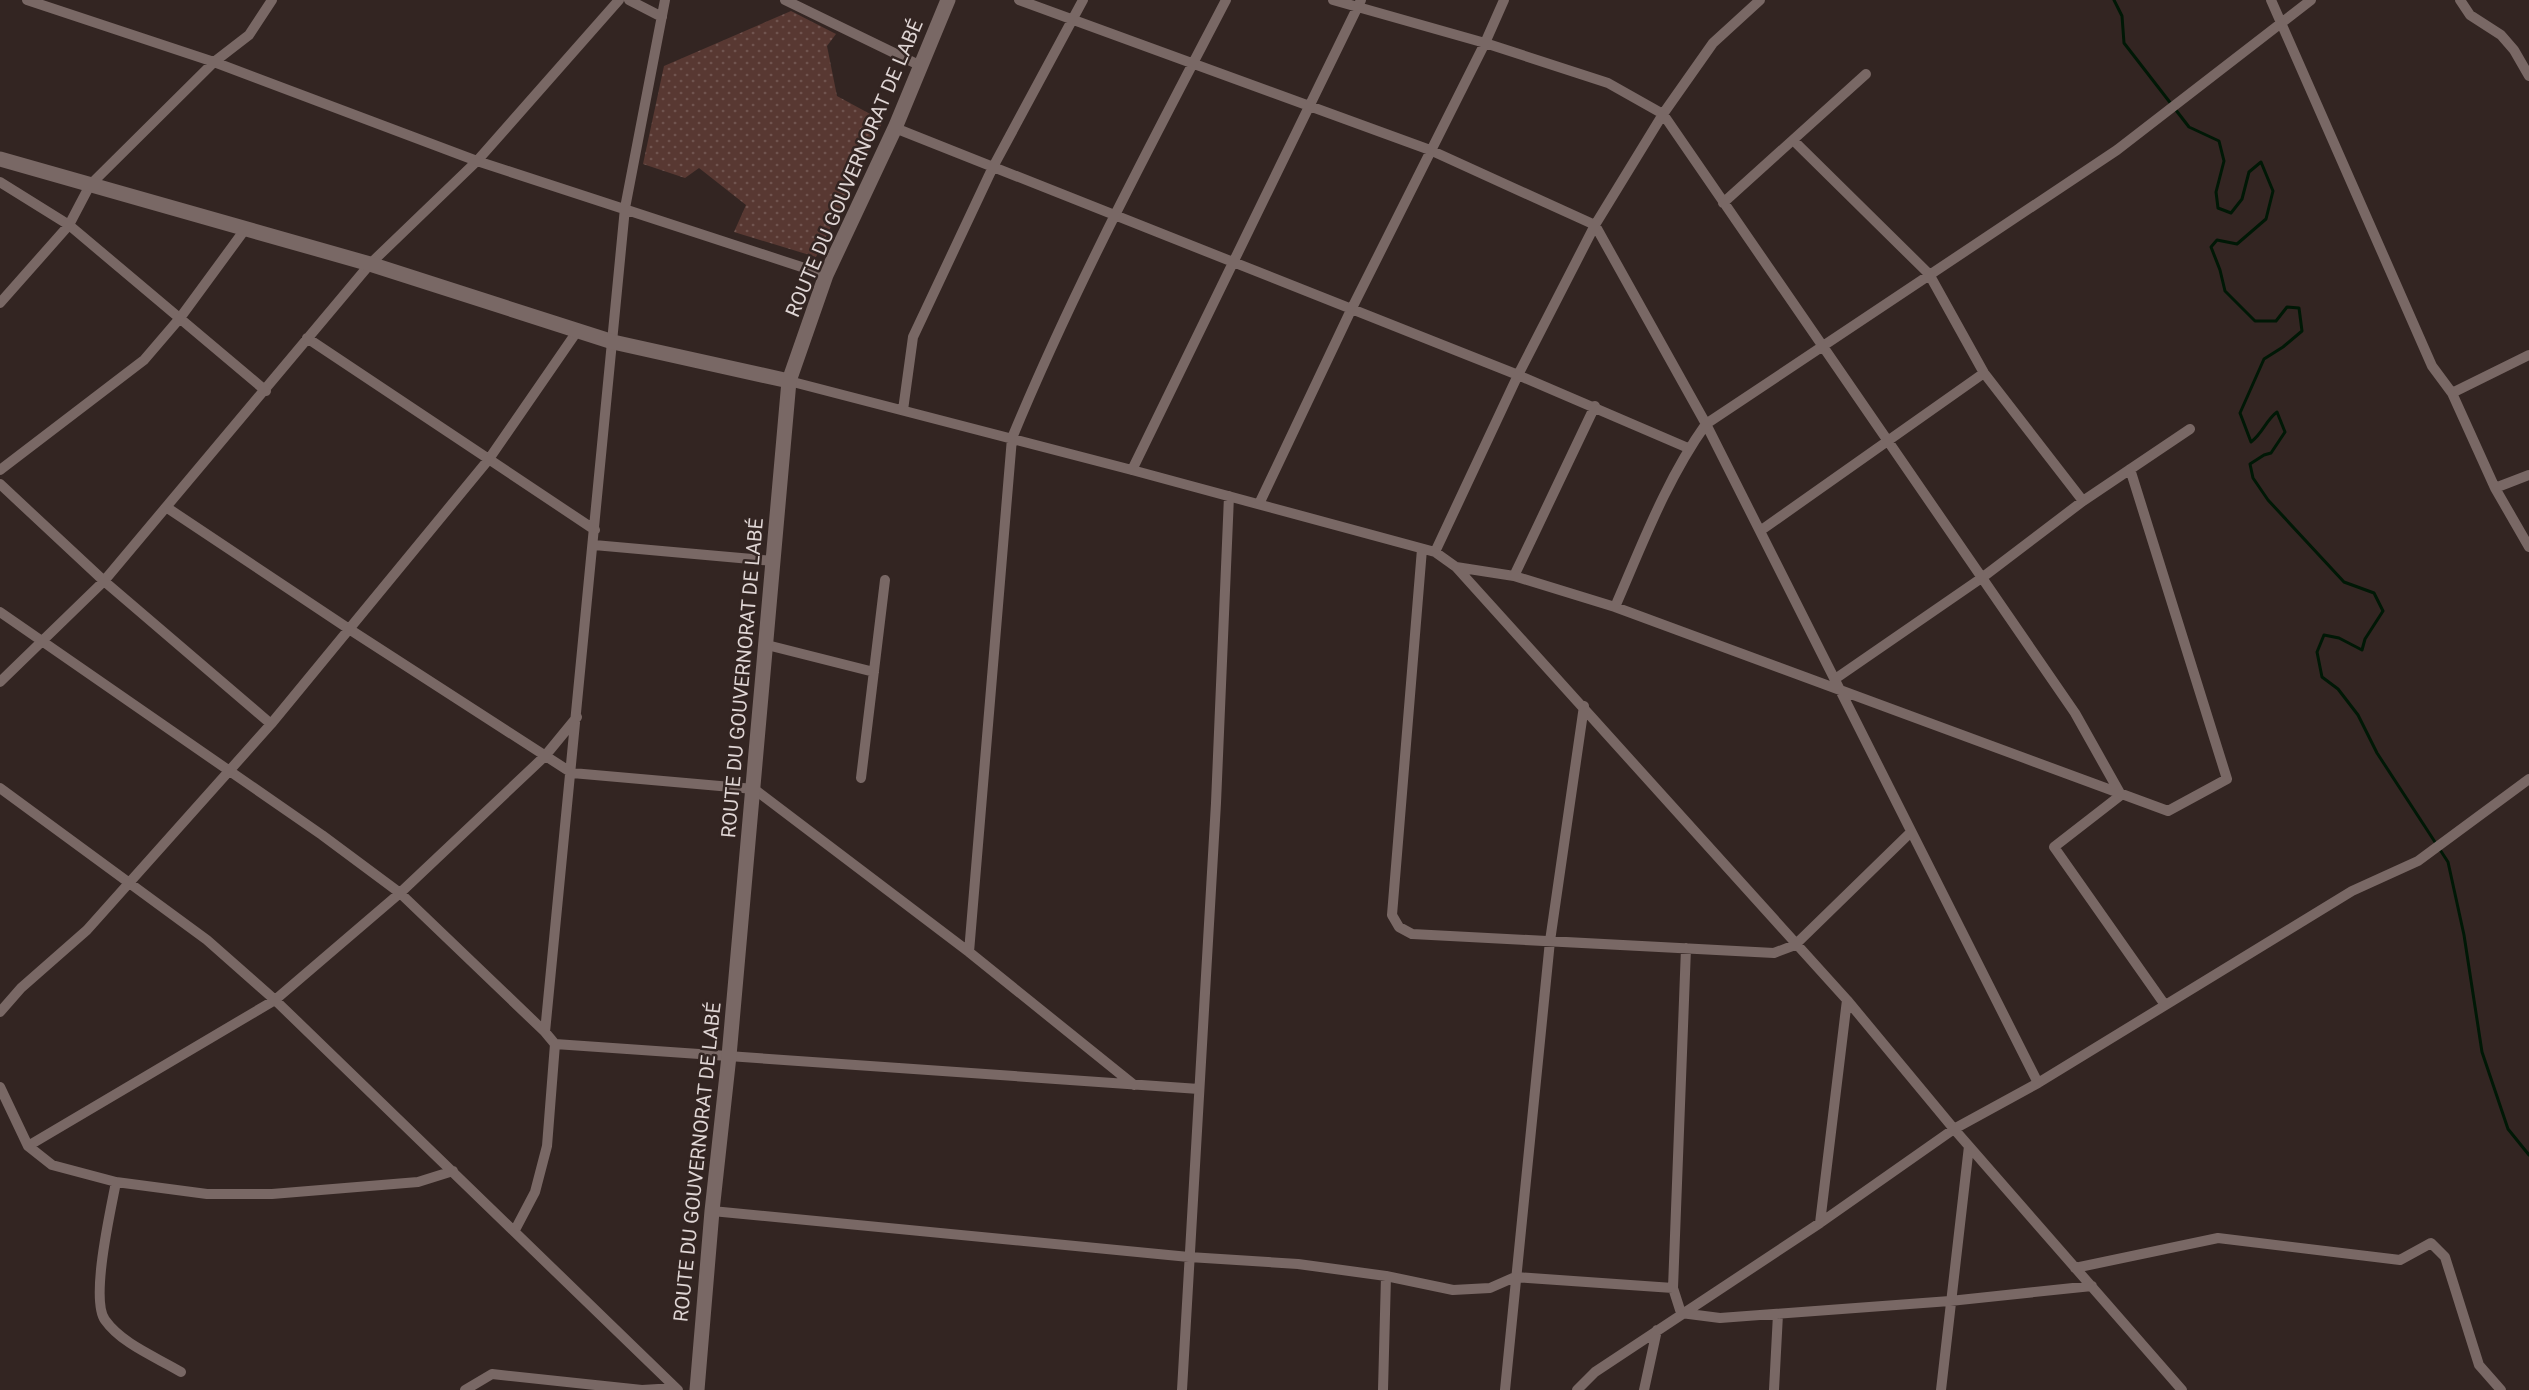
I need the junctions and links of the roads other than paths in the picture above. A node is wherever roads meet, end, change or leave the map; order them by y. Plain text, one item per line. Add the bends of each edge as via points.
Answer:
1 (27, 0) edge
2 (272, 0) edge
3 (619, 0) edge
4 (629, 0) edge
5 (665, 0) edge
6 (785, 0) edge
7 (948, 0) edge
8 (1019, 0) edge
9 (1083, 0) edge
10 (1226, 0) edge
11 (1333, 0) edge
12 (1504, 0) edge
13 (1760, 0) edge
14 (2271, 0) edge
15 (2310, 0) edge
16 (2460, 0) edge
17 (1359, 3) edge
18 (662, 17) junction
19 (1073, 20) junction
20 (2282, 23) junction
21 (1485, 43) junction
22 (214, 62) junction
23 (1193, 64) junction
24 (921, 66) junction
25 (1866, 74) dead end
26 (2529, 76) edge
27 (1309, 106) junction
28 (1663, 114) junction
29 (895, 128) junction
30 (1793, 140) junction
31 (1430, 150) junction
32 (0, 159) edge
33 (477, 161) junction
34 (993, 167) junction
35 (0, 182) edge
36 (90, 185) junction
37 (1723, 203) junction
38 (625, 208) junction
39 (1114, 215) junction
40 (69, 225) junction
41 (1595, 225) junction
42 (246, 228) junction
43 (1232, 263) junction
44 (370, 264) junction
45 (1929, 274) junction
46 (826, 275) junction
47 (0, 303) edge
48 (1351, 310) junction
49 (180, 318) junction
50 (578, 330) junction
51 (308, 338) junction
52 (613, 342) junction
53 (1822, 348) junction
54 (2529, 355) edge
55 (1984, 373) junction
56 (1518, 375) junction
57 (789, 381) junction
58 (266, 391) junction
59 (2452, 393) junction
60 (1595, 406) junction
61 (903, 411) junction
62 (1706, 424) junction
63 (2190, 429) dead end
64 (1012, 438) junction
65 (1887, 441) junction
66 (1688, 448) junction
67 (489, 459) junction
68 (2130, 469) junction
69 (0, 470) edge
70 (1132, 470) junction
71 (2529, 475) edge
72 (0, 484) edge
73 (2496, 488) junction
74 (1229, 496) junction
75 (2083, 501) junction
76 (1259, 504) junction
77 (166, 507) junction
78 (595, 530) junction
79 (1760, 531) junction
80 (594, 545) junction
81 (2529, 547) edge
82 (1422, 549) junction
83 (1435, 552) junction
84 (774, 561) junction
85 (1456, 567) junction
86 (1514, 576) junction
87 (1983, 577) junction
88 (885, 580) dead end
89 (104, 581) junction
90 (1615, 607) junction
91 (0, 612) edge
92 (349, 629) junction
93 (44, 642) junction
94 (767, 645) junction
95 (874, 672) junction
96 (0, 682) edge
97 (1836, 684) junction
98 (1584, 706) junction
99 (577, 717) junction
100 (271, 724) junction
101 (545, 756) junction
102 (229, 771) junction
103 (572, 773) junction
104 (861, 778) dead end
105 (2529, 779) edge
106 (0, 788) edge
107 (754, 789) junction
108 (2121, 795) junction
109 (1911, 832) junction
110 (130, 883) junction
111 (400, 893) junction
112 (1550, 941) junction
113 (1795, 945) junction
114 (1686, 948) junction
115 (969, 952) junction
116 (275, 1000) junction
117 (1847, 1000) junction
118 (2165, 1005) junction
119 (0, 1012) edge
120 (545, 1032) junction
121 (555, 1044) junction
122 (729, 1056) junction
123 (2038, 1083) junction
124 (1134, 1085) junction
125 (0, 1087) edge
126 (1199, 1089) junction
127 (1954, 1129) junction
128 (28, 1146) junction
129 (1968, 1146) junction
130 (453, 1171) junction
131 (116, 1182) junction
132 (712, 1211) junction
133 (1820, 1223) junction
134 (515, 1230) junction
135 (1189, 1257) junction
136 (2076, 1268) junction
137 (1386, 1276) junction
138 (1515, 1277) junction
139 (2091, 1286) junction
140 (1673, 1288) junction
141 (1950, 1301) junction
142 (1681, 1313) junction
143 (1778, 1314) junction
144 (1657, 1330) junction
145 (181, 1372) dead end
146 (677, 1389) edge
147 (465, 1390) edge
148 (697, 1390) edge
149 (1182, 1390) edge
150 (1383, 1390) edge
151 (1505, 1390) edge
152 (1576, 1390) edge
153 (1644, 1390) edge
154 (1774, 1390) edge
155 (1941, 1390) edge
156 (2182, 1390) edge
157 (2501, 1390) edge

1 - 22 street
2 - 22 street via 249,35
3 - 33 street
4 - 18 street
5 - 18 street
6 - 24 street
7 - 24 street, ROUTE DU GOUVERNORAT DE LABÉ
8 - 19 street
9 - 19 street
10 - 23 street
11 - 17 street
12 - 21 street
13 - 28 street via 1713,43
14 - 20 street
15 - 20 street
16 - 26 street via 2470,15 2501,35
17 - 21 street
17 - 27 street
18 - 38 street
19 - 23 street
19 - 34 street
20 - 45 street via 2117,150
20 - 59 street via 2432,366
21 - 28 street via 1608,83
21 - 31 street
22 - 33 street
22 - 36 street
23 - 27 street
23 - 39 street
24 - 29 street, ROUTE DU GOUVERNORAT DE LABÉ
25 - 30 street
27 - 31 street
27 - 43 street
28 - 37 street
28 - 41 street
29 - 34 street
29 - 46 street, ROUTE DU GOUVERNORAT DE LABÉ
30 - 37 street
30 - 45 street
31 - 41 street
31 - 48 street
32 - 36 street
33 - 38 street
33 - 44 street
34 - 39 street
34 - 61 street via 913,337
35 - 40 street
36 - 40 street
36 - 42 street
37 - 53 street
38 - 46 street
38 - 52 street
39 - 43 street
39 - 64 street
40 - 47 street
40 - 49 street
41 - 56 street
41 - 62 street
42 - 44 street
42 - 49 street
43 - 48 street
43 - 70 street
44 - 50 street
44 - 51 street
45 - 53 street
45 - 55 street
46 - 57 street, ROUTE DU GOUVERNORAT DE LABÉ
48 - 56 street
48 - 76 street
49 - 58 street
49 - 69 street via 144,360
50 - 52 street
50 - 67 street
51 - 58 street
51 - 67 street
52 - 57 street
52 - 78 street
53 - 62 street
53 - 65 street
54 - 59 street
55 - 65 street
55 - 75 street
56 - 60 street
56 - 83 street
57 - 61 street
57 - 84 street, ROUTE DU GOUVERNORAT DE LABÉ
58 - 77 street
59 - 73 street
60 - 66 street
60 - 86 street
61 - 64 street
62 - 66 street
62 - 79 street
63 - 68 street
64 - 70 street
64 - 115 street
65 - 79 street
65 - 87 street
66 - 90 street
67 - 78 street
67 - 92 street
68 - 75 street
68 - 108 street via 2227,779 2168,811
70 - 74 street
71 - 73 street
72 - 89 street
73 - 81 street
74 - 76 street
74 - 126 street
75 - 87 street
76 - 82 street
77 - 89 street
77 - 92 street
78 - 80 street
79 - 97 street
80 - 84 street
80 - 99 street
82 - 83 street
82 - 112 street via 1392,915 1399,927 1412,934
83 - 85 street
84 - 94 street, ROUTE DU GOUVERNORAT DE LABÉ
85 - 86 street
85 - 98 street
86 - 90 street
87 - 97 street
87 - 108 street via 2075,713
88 - 95 street
89 - 93 street
89 - 100 street
90 - 97 street
91 - 93 street
92 - 100 street
92 - 101 street
93 - 96 street
93 - 102 street
94 - 95 street
94 - 107 street, ROUTE DU GOUVERNORAT DE LABÉ
95 - 104 street
97 - 108 street
97 - 109 street
98 - 112 street
98 - 113 street
99 - 101 street
99 - 103 street
100 - 102 street
101 - 103 street
101 - 111 street
102 - 110 street
102 - 111 street
103 - 107 street
103 - 120 street
105 - 118 street via 2418,861 2352,891
106 - 110 street
107 - 115 street
107 - 122 street, ROUTE DU GOUVERNORAT DE LABÉ
108 - 118 street via 2054,847
109 - 113 street
109 - 123 street
110 - 116 street via 207,940
110 - 119 street via 87,930 21,988
111 - 116 street
111 - 120 street
112 - 114 street
112 - 138 street
113 - 114 street via 1774,953
113 - 117 street
114 - 140 street
115 - 124 street
116 - 128 street
116 - 130 street
117 - 127 street
117 - 133 street
118 - 123 street
120 - 121 street
121 - 122 street
121 - 134 street via 547,1146 535,1192
122 - 124 street
122 - 132 street, ROUTE DU GOUVERNORAT DE LABÉ
123 - 127 street
124 - 126 street
125 - 128 street
126 - 135 street
127 - 129 street
127 - 133 street
128 - 131 street via 52,1165
129 - 136 street
129 - 141 street
130 - 131 street via 418,1182 272,1194 207,1194
130 - 134 street
131 - 145 street via 99,1278 103,1318 122,1338
132 - 135 street
132 - 148 street, ROUTE DU GOUVERNORAT DE LABÉ
133 - 142 street
134 - 146 street
135 - 137 street via 1298,1264
135 - 149 street
136 - 139 street
136 - 157 street via 2218,1238 2400,1260 2432,1243 2445,1257 2479,1365
137 - 138 street via 1453,1290 1490,1288
137 - 150 street
138 - 140 street
138 - 151 street
139 - 141 street
139 - 156 street
140 - 142 street
141 - 143 street
141 - 155 street
142 - 143 street via 1720,1318
142 - 144 street
143 - 154 street
144 - 152 street via 1595,1372
144 - 153 street
146 - 147 street via 642,1390 492,1374

